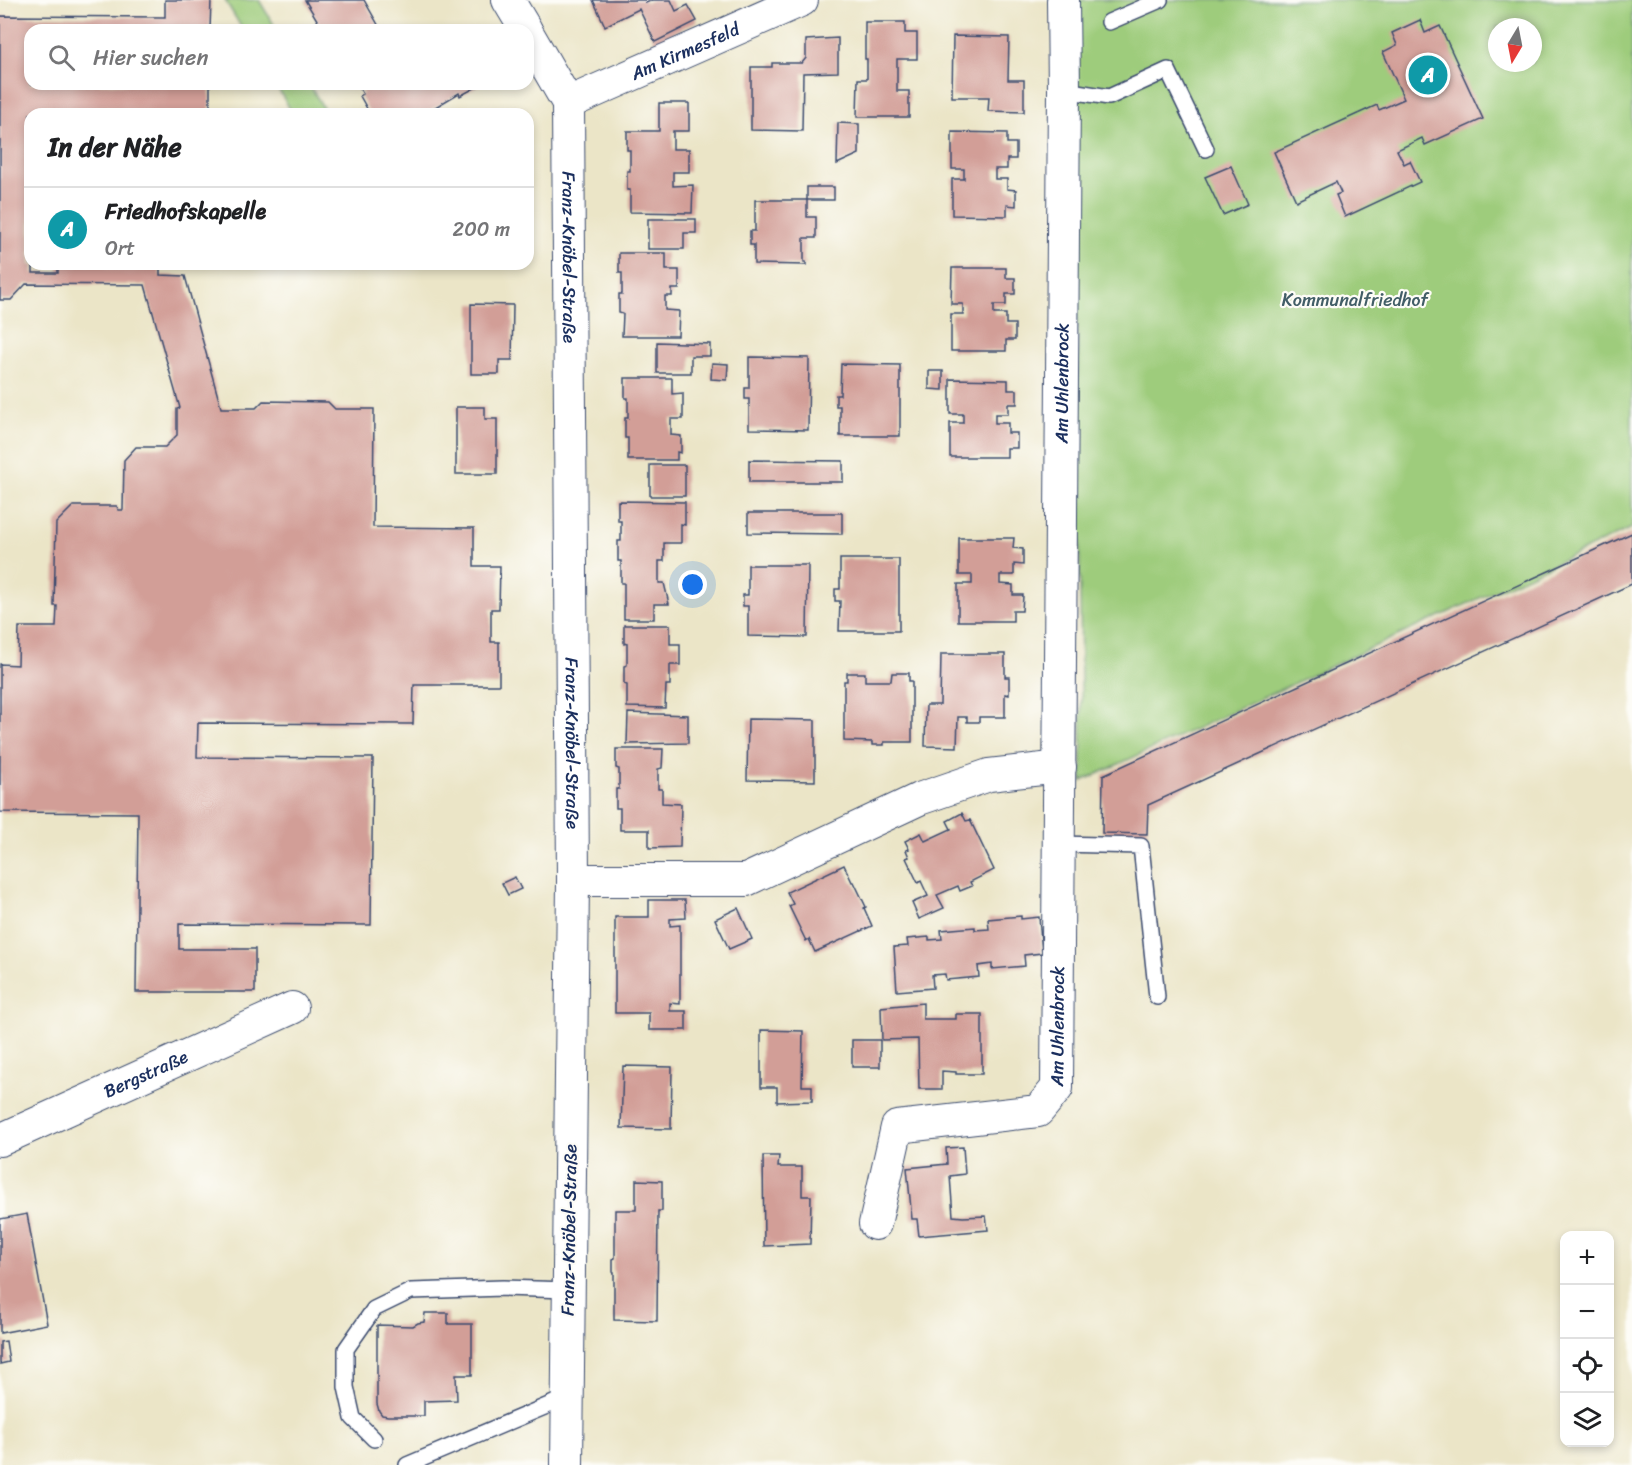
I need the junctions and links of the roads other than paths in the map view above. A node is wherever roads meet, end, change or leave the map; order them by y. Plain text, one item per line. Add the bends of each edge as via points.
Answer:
1 (508, 0) edge
2 (802, 0) edge
3 (1063, 0) edge
4 (1160, 0) edge
5 (1109, 22) dead end
6 (522, 24) edge
7 (534, 44) edge
8 (1064, 90) junction
9 (568, 103) junction
10 (1206, 149) dead end
11 (1060, 767) junction
12 (1059, 844) junction
13 (573, 880) junction
14 (1157, 997) dead end
15 (292, 1008) dead end
16 (0, 1140) edge
17 (875, 1224) dead end
18 (569, 1290) junction
19 (568, 1397) junction
20 (374, 1439) dead end
21 (407, 1465) edge
22 (567, 1465) edge

1 - 6 street, Franz-Knöbel-Straße
2 - 9 street, Am Kirmesfeld
3 - 8 street, Am Uhlenbrock
4 - 5 lane
7 - 9 street, Franz-Knöbel-Straße
8 - 10 lane via 1109,97 1168,70
8 - 11 street, Am Uhlenbrock
9 - 13 street, Franz-Knöbel-Straße
11 - 12 street, Am Uhlenbrock
11 - 13 street via 989,775 919,799 746,880
12 - 14 lane via 1141,846
12 - 17 street, Am Uhlenbrock via 1057,1088 1038,1111 897,1127
13 - 18 street, Franz-Knöbel-Straße
15 - 16 street, Bergstraße
18 - 19 street, Franz-Knöbel-Straße
18 - 20 lane via 411,1291 374,1309 346,1349 346,1387 353,1418
19 - 21 lane
19 - 22 street, Franz-Knöbel-Straße

